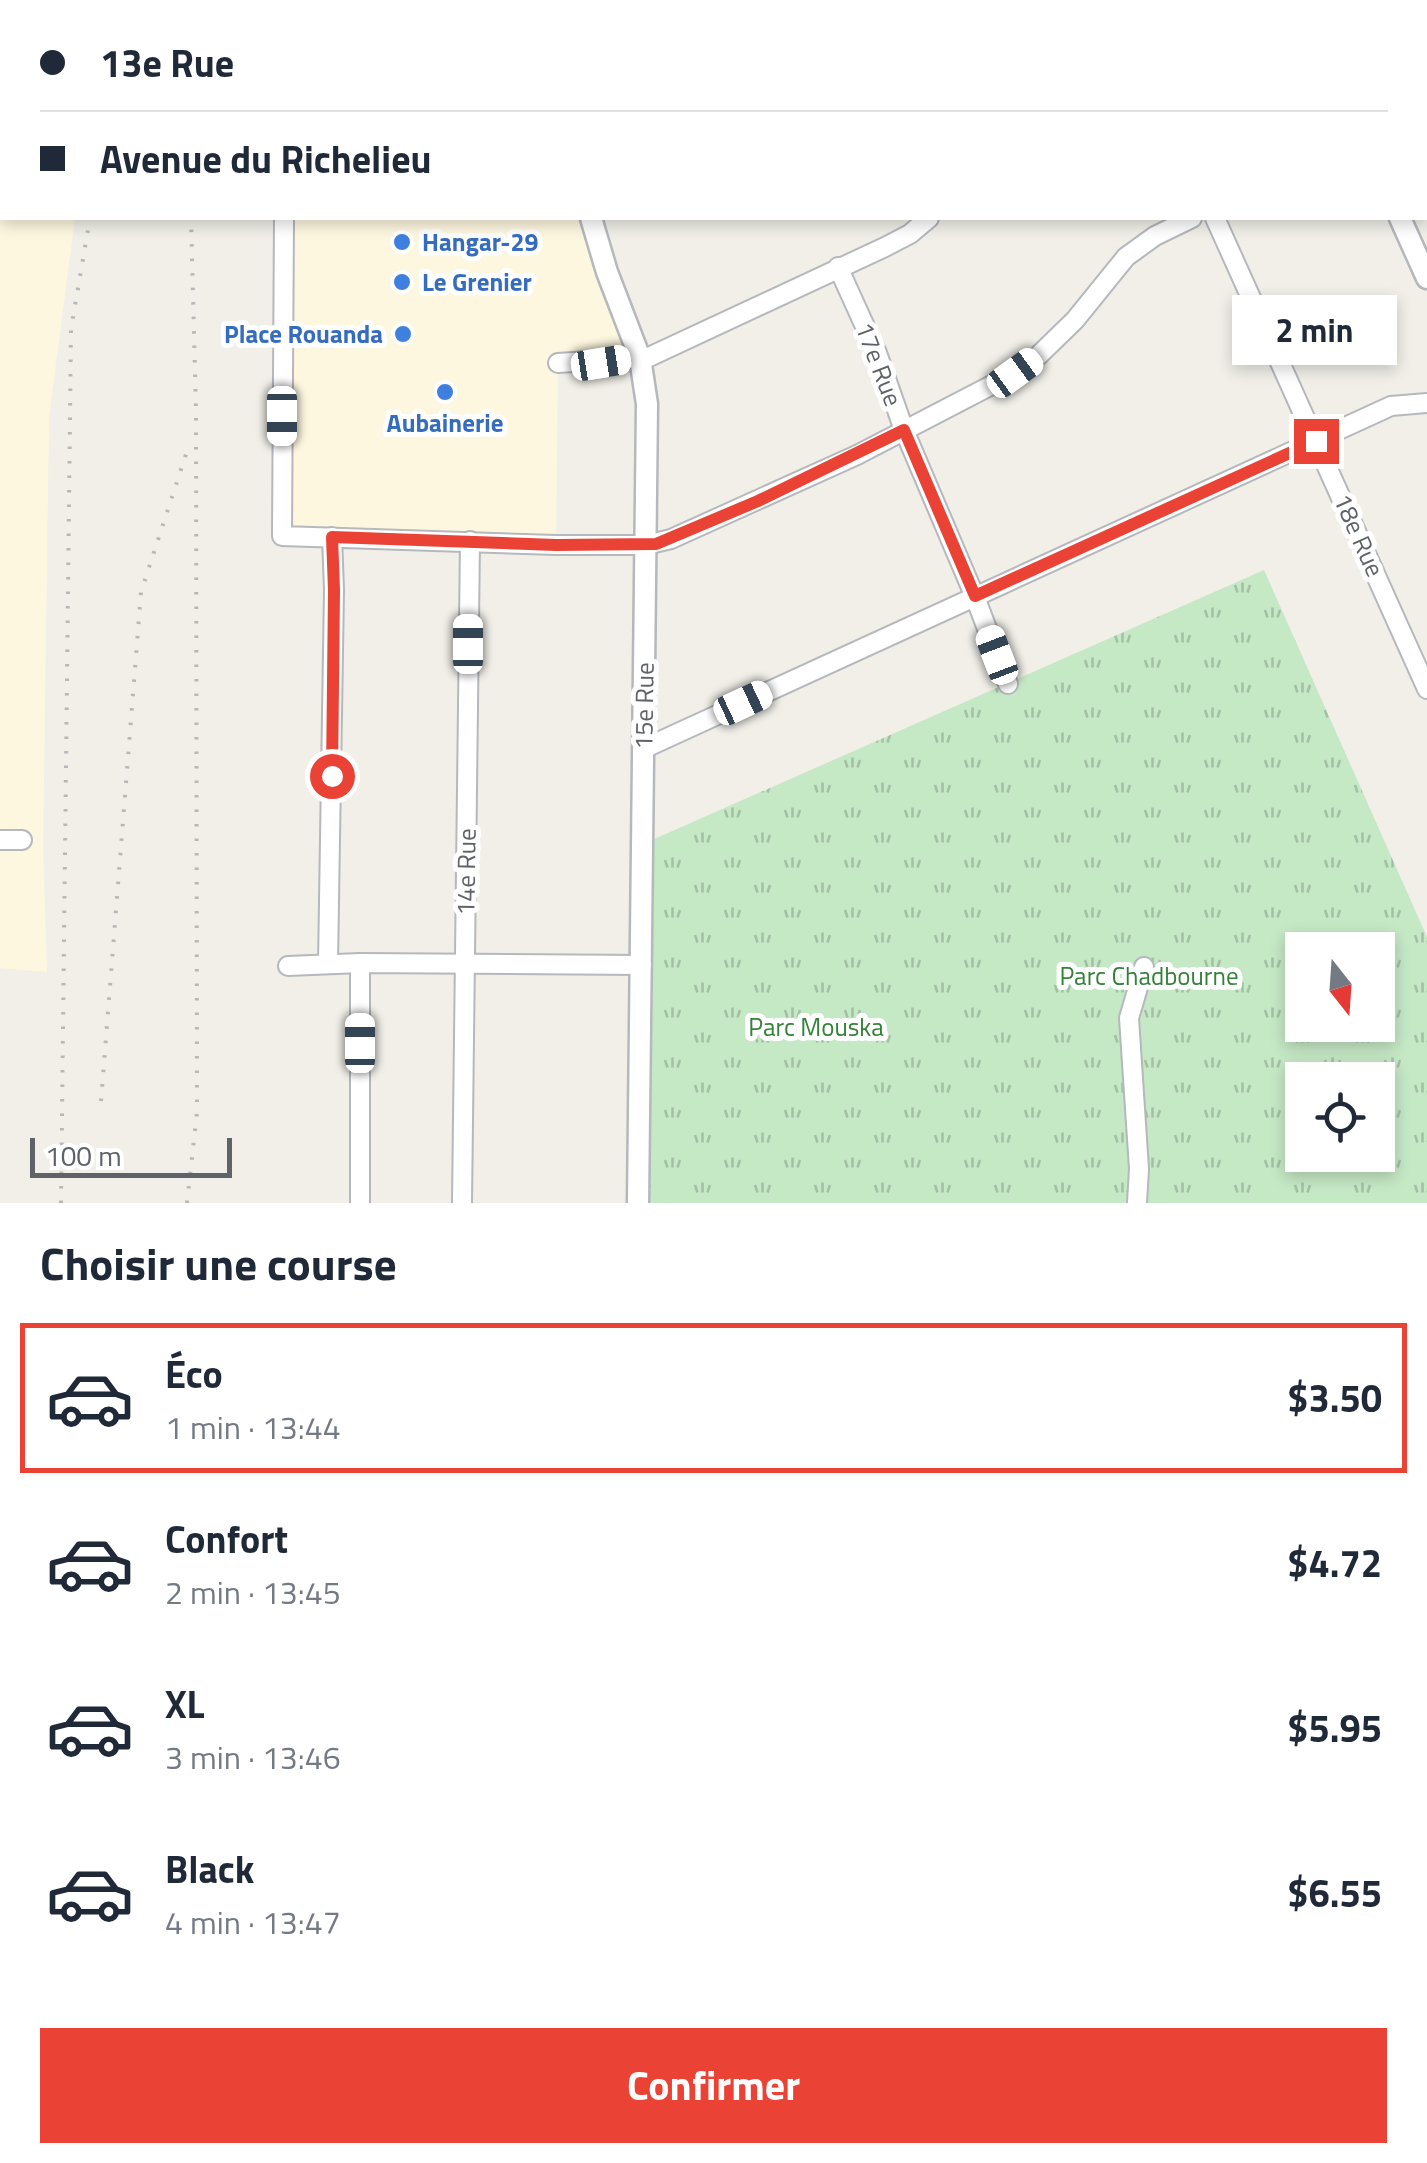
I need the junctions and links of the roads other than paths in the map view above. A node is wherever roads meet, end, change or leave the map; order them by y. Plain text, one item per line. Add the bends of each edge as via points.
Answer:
1 (284, 220) edge
2 (592, 220) edge
3 (927, 220) edge
4 (1188, 220) edge
5 (1217, 220) edge
6 (1401, 220) edge
7 (838, 267) junction
8 (1427, 278) edge
9 (640, 358) junction
10 (558, 364) dead end
11 (1427, 403) edge
12 (904, 430) junction
13 (1316, 441) junction
14 (332, 537) junction
15 (470, 540) junction
16 (646, 545) junction
17 (975, 596) junction
18 (1008, 684) dead end
19 (1427, 689) edge
20 (643, 749) junction
21 (0, 840) edge
22 (22, 840) dead end
23 (360, 963) junction
24 (328, 964) junction
25 (464, 964) junction
26 (642, 965) junction
27 (288, 966) dead end
28 (1144, 967) dead end
29 (360, 1203) edge
30 (462, 1203) edge
31 (638, 1203) edge
32 (1137, 1203) edge

1 - 14 street via 282,536
2 - 9 street, 15e Rue
3 - 7 street
4 - 12 street via 1126,256 1038,356
5 - 13 street, 18e Rue
6 - 8 street
7 - 9 street
7 - 12 street, 17e Rue
9 - 10 street
9 - 16 street, 15e Rue via 647,404
11 - 13 street via 1391,406
12 - 16 street via 758,501
12 - 17 street, 17e Rue
13 - 17 street
13 - 19 street, 18e Rue
14 - 15 street
14 - 24 street
15 - 16 street
15 - 25 street, 14e Rue
16 - 20 street, 15e Rue
17 - 18 street, 17e Rue
17 - 20 street
20 - 26 street, 15e Rue
21 - 22 street
23 - 24 street
23 - 25 street
23 - 29 street
24 - 27 street
25 - 26 street
25 - 30 street, 14e Rue
26 - 31 street, 15e Rue
28 - 32 street via 1129,1018

